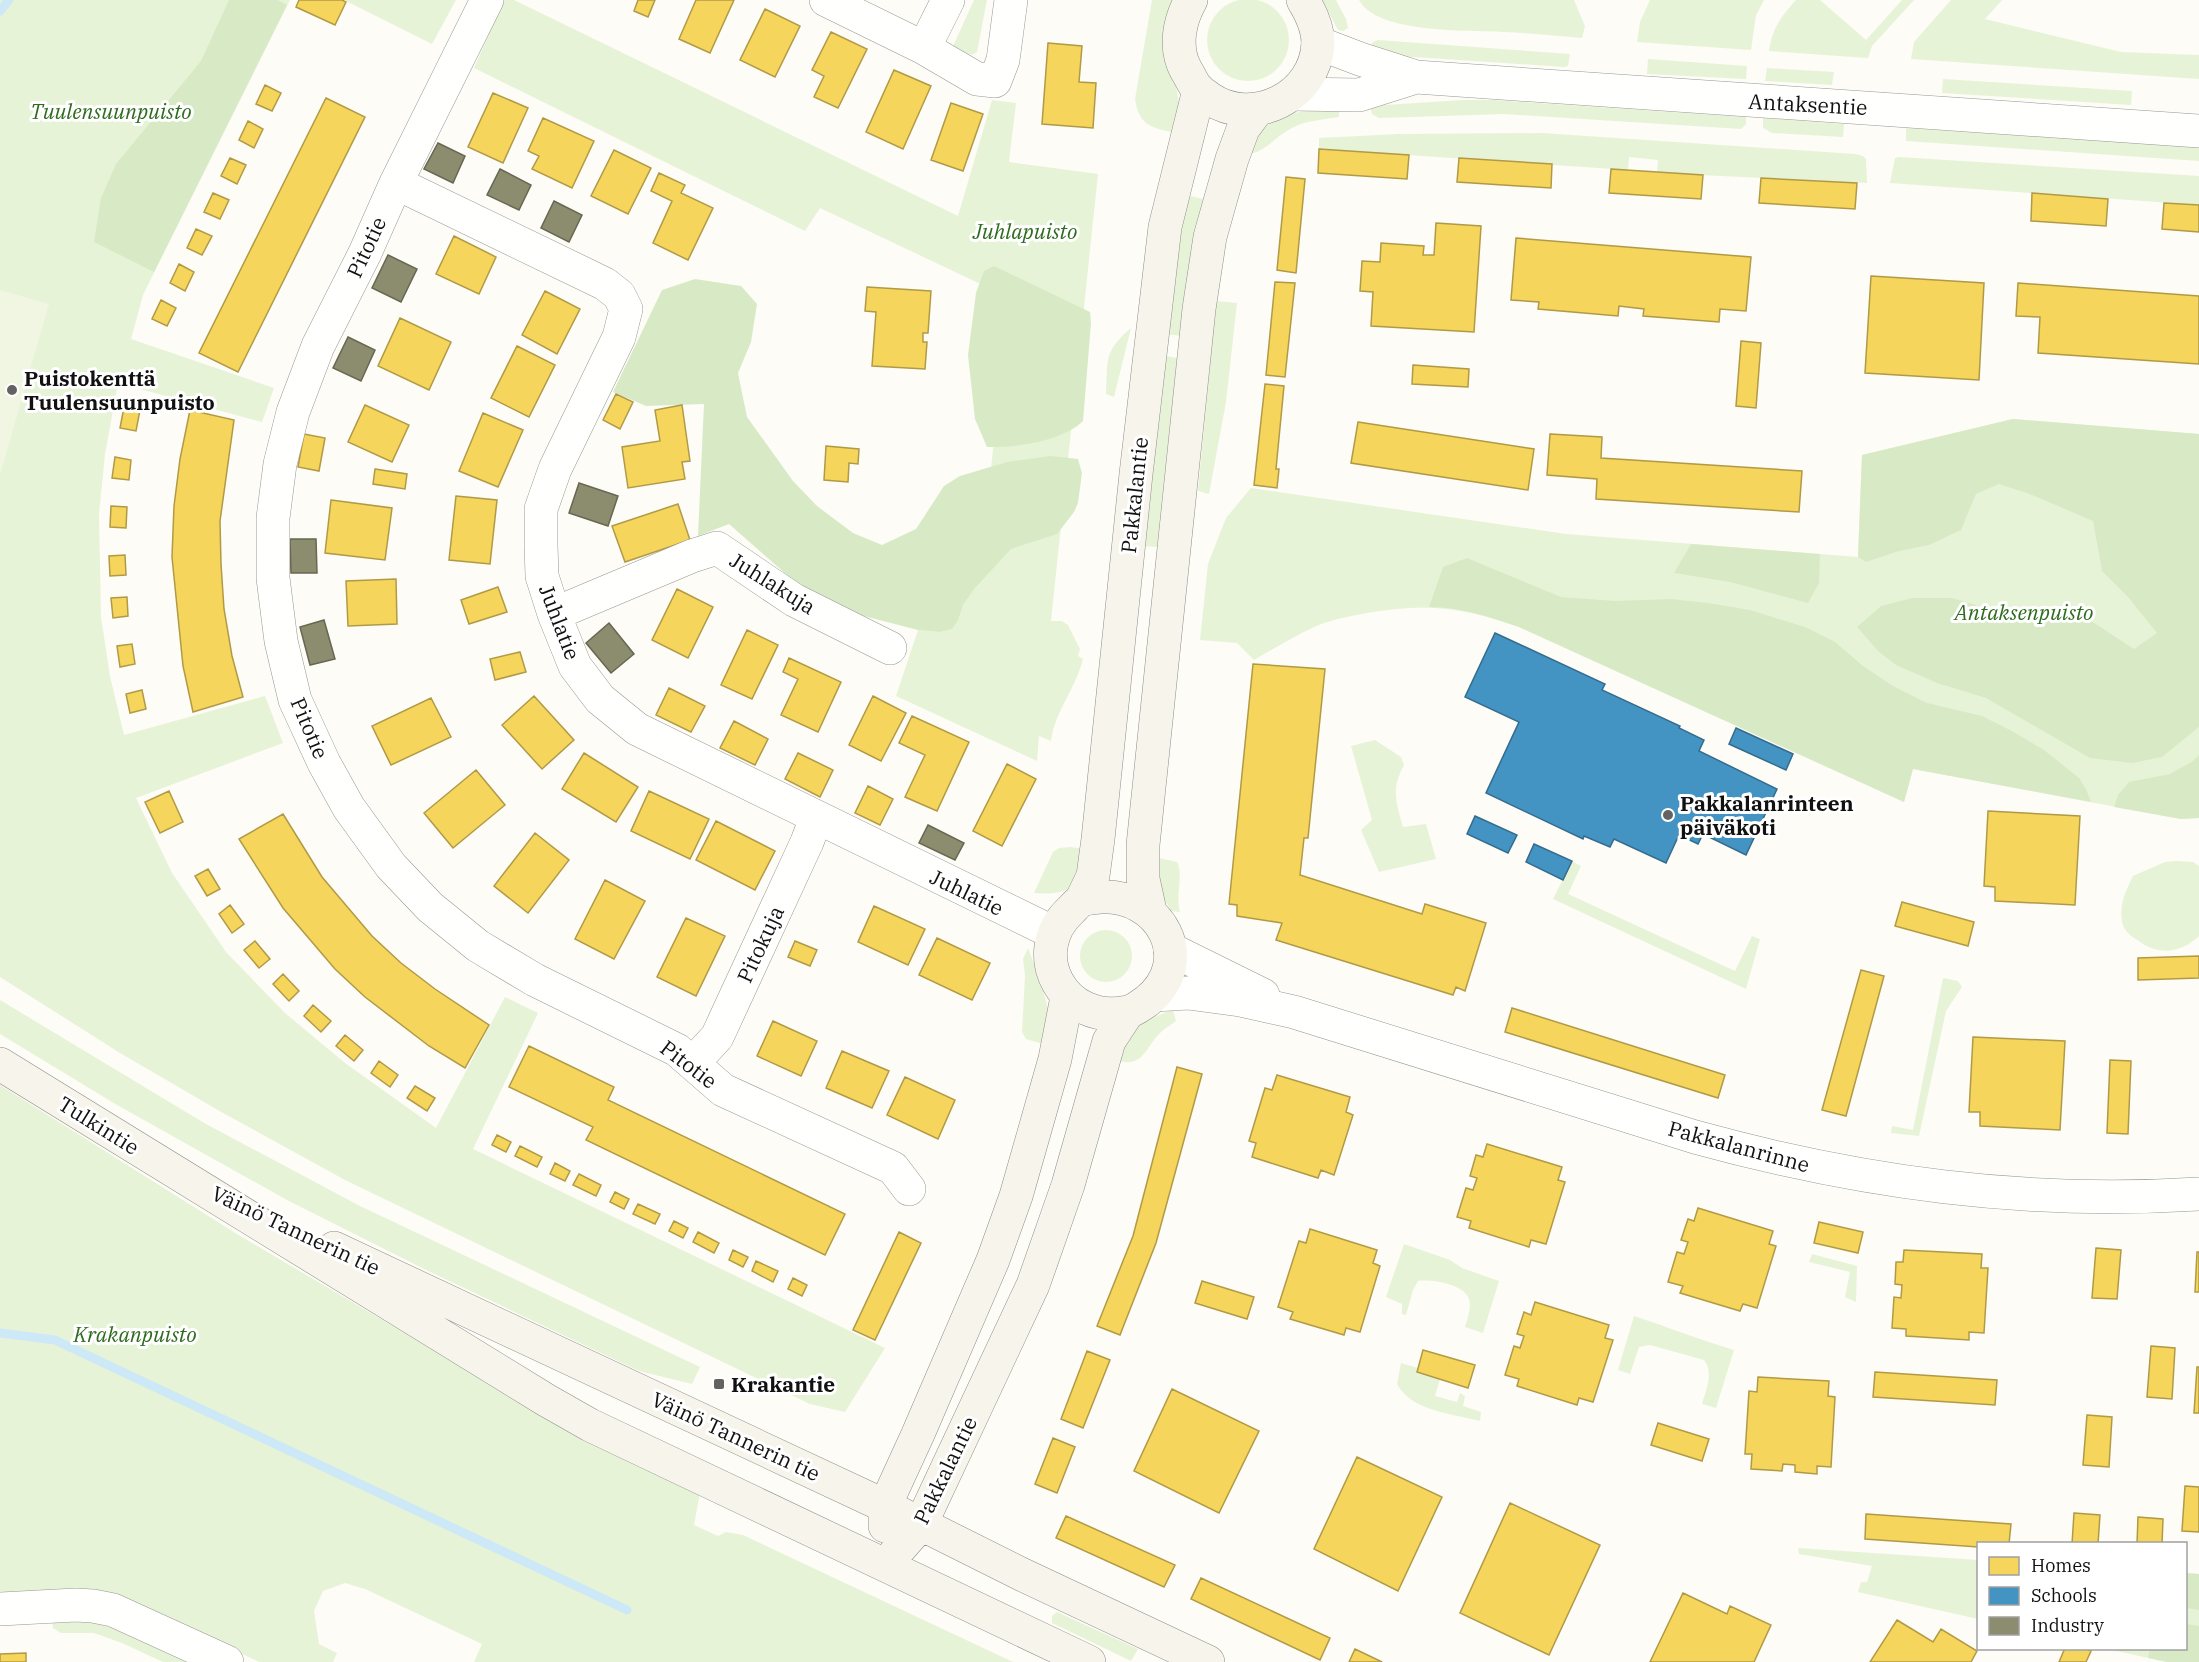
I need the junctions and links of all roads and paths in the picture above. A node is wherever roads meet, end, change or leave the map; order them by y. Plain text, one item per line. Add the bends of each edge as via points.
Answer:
1 (487, 0) edge
2 (826, 0) edge
3 (948, 0) edge
4 (1011, 0) edge
5 (1191, 0) edge
6 (1303, 0) edge
7 (1318, 43) junction
8 (924, 48) junction
9 (1416, 77) junction
10 (1198, 90) junction
11 (1293, 94) junction
12 (1257, 110) junction
13 (2199, 130) edge
14 (396, 183) junction
15 (554, 614) junction
16 (890, 648) dead end
17 (816, 818) junction
18 (1082, 901) junction
19 (1150, 911) junction
20 (1054, 933) junction
21 (1170, 949) junction
22 (1067, 998) junction
23 (1141, 1004) junction
24 (1294, 1012) junction
25 (693, 1063) junction
26 (0, 1064) edge
27 (199, 1186) junction
28 (909, 1189) dead end
29 (2199, 1194) edge
30 (885, 1506) junction
31 (921, 1524) junction
32 (886, 1564) junction
33 (0, 1609) edge
34 (227, 1662) edge
35 (1089, 1662) edge
36 (1209, 1662) edge

1 - 14 street, Pitotie
2 - 8 street
3 - 8 street
4 - 8 street via 1003,60 995,81 977,79
5 - 10 street via 1179,29 1180,59
6 - 7 street via 1313,16
7 - 9 street, Antaksentie
7 - 11 street via 1312,70
9 - 11 street, Antaksentie via 1359,95
9 - 13 street, Antaksentie
10 - 12 street via 1218,104
10 - 18 street, Pakkalantie via 1165,227 1093,876
11 - 12 street via 1276,105
12 - 19 street via 1243,129 1209,237 1143,845 1143,879
14 - 15 street, Juhlatie via 605,284 619,295 626,309 619,338 555,469 541,509 542,576
14 - 25 street, Pitotie via 318,346 293,412 280,464 273,518 273,578 281,641 296,700 349,808 391,866 430,907 478,946 535,980 677,1050
15 - 16 street, Juhlakuja via 717,548 794,600
15 - 17 street, Juhlatie via 576,666 600,699 637,729
17 - 20 street, Juhlatie
17 - 25 street, Pitokuja via 717,1037
18 - 19 street via 1105,897 1129,900
18 - 20 street via 1063,918
19 - 21 street via 1166,932
20 - 22 street via 1051,963
21 - 23 street via 1168,971
21 - 24 street, Pakkalanrinne
22 - 23 street via 1084,1008 1107,1013
22 - 30 street, Pakkalantie via 1055,1059 993,1260
23 - 24 street, Pakkalanrinne via 1188,993
23 - 31 street, Pakkalantie via 1109,1041 1068,1185 1032,1285
24 - 29 street, Pakkalanrinne via 1695,1137 1858,1175 1974,1191 2056,1197
25 - 28 street, Pitotie via 723,1090 893,1168
26 - 27 street, Tulkintie
27 - 30 street, Väinö Tannerin tie
27 - 32 street, Väinö Tannerin tie via 590,1425
30 - 31 street, Väinö Tannerin tie
30 - 32 street, Pakkalantie
31 - 32 street, Pakkalantie
31 - 36 street, Väinö Tannerin tie
32 - 35 street, Väinö Tannerin tie
33 - 34 street via 93,1606 113,1610

